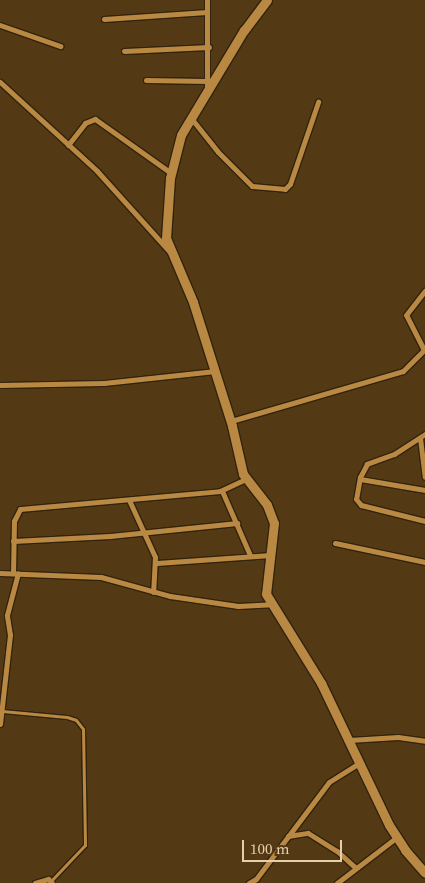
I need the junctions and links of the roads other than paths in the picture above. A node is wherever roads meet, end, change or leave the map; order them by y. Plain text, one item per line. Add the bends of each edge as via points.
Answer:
1 (207, 0) edge
2 (267, 0) edge
3 (207, 12) junction
4 (104, 19) dead end
5 (0, 25) edge
6 (60, 46) dead end
7 (209, 47) junction
8 (124, 51) dead end
9 (146, 80) dead end
10 (207, 81) junction
11 (0, 82) edge
12 (206, 96) junction
13 (318, 102) dead end
14 (191, 118) junction
15 (68, 145) junction
16 (171, 174) junction
17 (171, 253) junction
18 (425, 291) edge
19 (215, 371) junction
20 (0, 385) edge
21 (231, 421) junction
22 (425, 434) edge
23 (420, 438) junction
24 (425, 477) edge
25 (246, 479) junction
26 (360, 479) junction
27 (425, 490) edge
28 (222, 491) junction
29 (129, 500) junction
30 (425, 521) edge
31 (237, 523) junction
32 (144, 531) junction
33 (13, 541) junction
34 (336, 543) dead end
35 (250, 555) junction
36 (271, 555) junction
37 (425, 562) edge
38 (156, 563) junction
39 (0, 573) edge
40 (16, 573) junction
41 (153, 592) junction
42 (272, 604) junction
43 (1, 711) edge
44 (0, 724) edge
45 (347, 740) junction
46 (425, 741) edge
47 (358, 764) junction
48 (288, 836) junction
49 (397, 837) junction
50 (355, 867) junction
51 (425, 873) edge
52 (52, 882) edge
53 (35, 883) edge
54 (249, 883) edge
55 (337, 883) edge

1 - 3 street
2 - 12 street via 244,30
3 - 4 street
3 - 7 street
5 - 6 street
7 - 8 street
7 - 10 street
9 - 10 street
10 - 12 street
11 - 15 street
12 - 14 street
13 - 14 street via 285,189 252,186 218,152
14 - 16 street via 181,135
15 - 16 street via 85,123 95,119
15 - 17 street
16 - 17 street via 165,226
17 - 19 street via 193,302
18 - 21 street via 406,315 424,350 403,371
19 - 20 street via 104,382
19 - 21 street
21 - 25 street
22 - 23 street
23 - 24 street
23 - 26 street via 394,454 368,464
25 - 28 street
25 - 36 street via 272,514 275,532
26 - 27 street
26 - 30 street via 358,504
28 - 29 street
28 - 31 street
29 - 32 street
29 - 33 street via 20,509 15,516
31 - 32 street
31 - 35 street
32 - 33 street
32 - 38 street
33 - 40 street
34 - 37 street
35 - 36 street
35 - 38 street
36 - 42 street via 266,589
38 - 41 street
39 - 40 street
40 - 41 street via 101,577
40 - 43 street via 7,615 10,635
41 - 42 street via 238,606
42 - 45 street via 321,683
43 - 44 street
43 - 52 lane via 66,717 76,720 83,729 86,844
45 - 46 street via 398,737
45 - 47 street
47 - 48 street via 329,782
47 - 49 street
48 - 50 street via 308,833
48 - 54 street via 256,879
49 - 50 street
49 - 51 street
50 - 55 street
52 - 53 street

